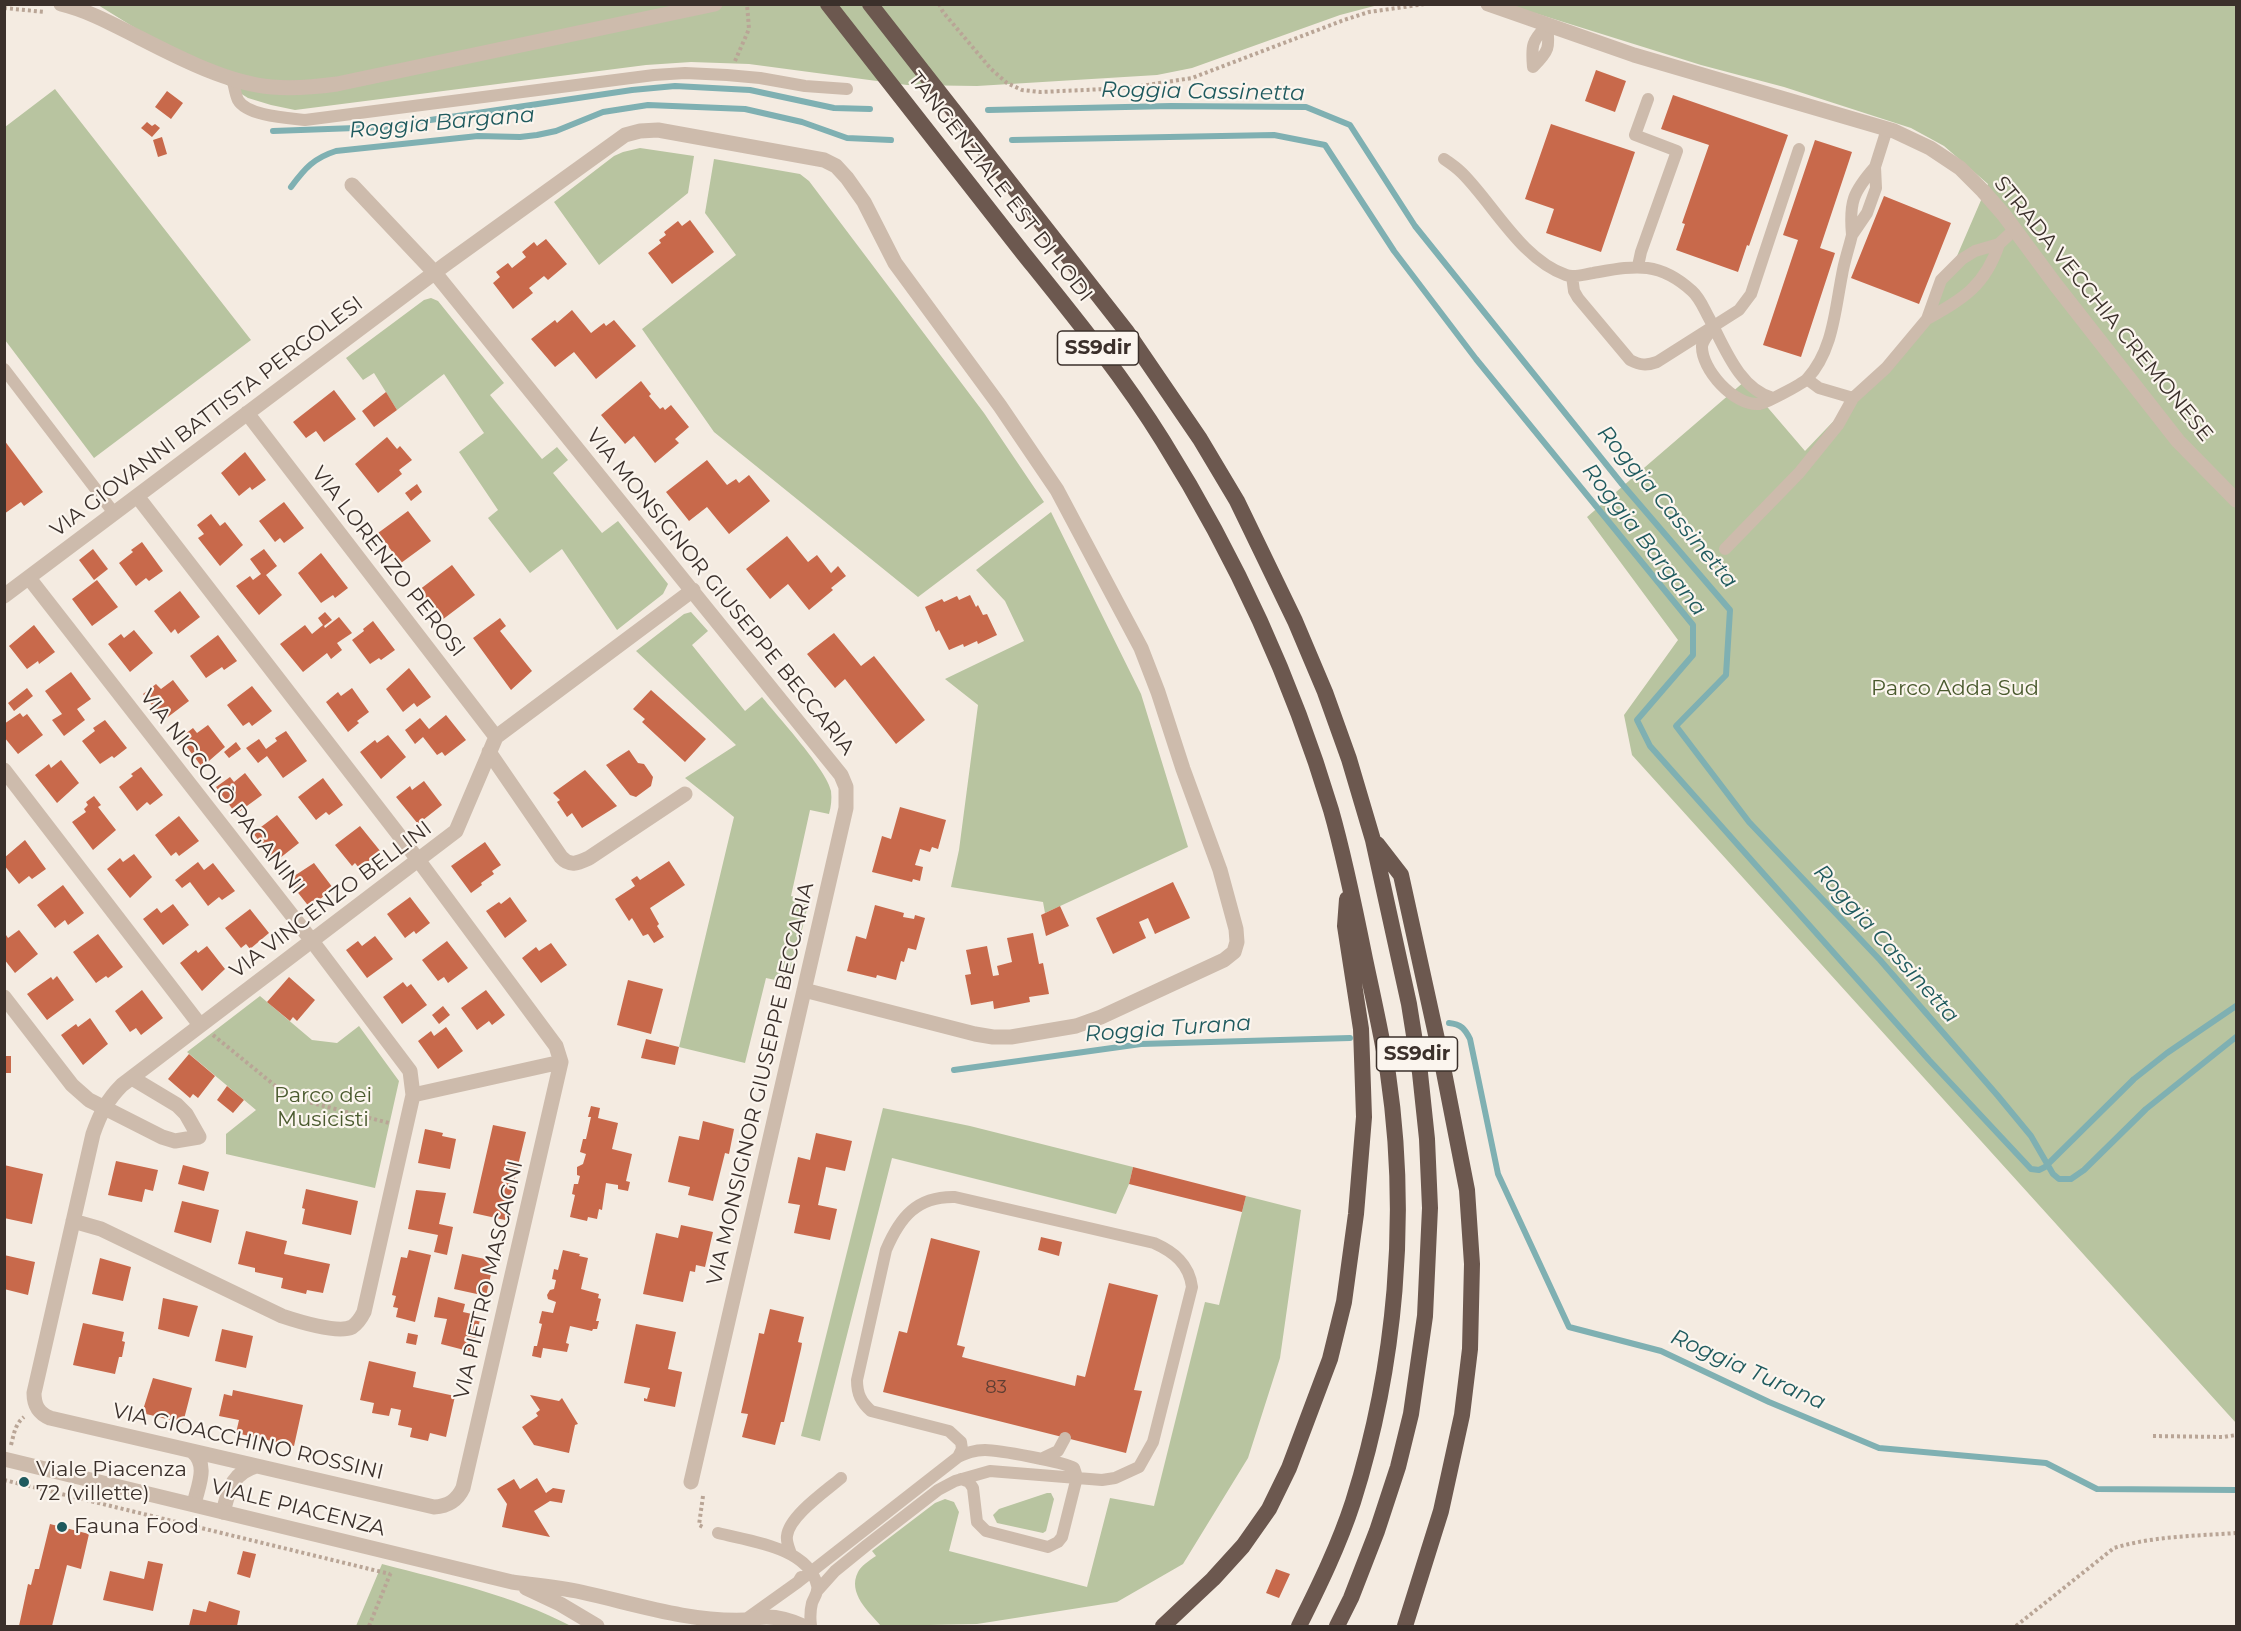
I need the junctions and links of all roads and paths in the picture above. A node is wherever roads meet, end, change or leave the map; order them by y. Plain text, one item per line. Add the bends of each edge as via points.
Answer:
1 (61, 4) edge
2 (747, 4) edge
3 (828, 4) edge
4 (870, 4) edge
5 (939, 4) edge
6 (1425, 4) edge
7 (1488, 4) edge
8 (713, 5) edge
9 (727, 75) junction
10 (232, 78) junction
11 (847, 89) dead end
12 (1648, 99) dead end
13 (1887, 129) junction
14 (1799, 149) dead end
15 (1444, 159) dead end
16 (352, 185) dead end
17 (2015, 230) junction
18 (2000, 244) junction
19 (1638, 266) junction
20 (435, 273) junction
21 (1572, 276) junction
22 (1927, 320) junction
23 (1713, 326) junction
24 (4, 369) edge
25 (1807, 380) junction
26 (1773, 398) junction
27 (1853, 398) junction
28 (247, 413) junction
29 (137, 496) junction
30 (2236, 500) edge
31 (114, 513) junction
32 (1725, 549) dead end
33 (29, 578) junction
34 (693, 590) junction
35 (4, 596) edge
36 (496, 737) junction
37 (489, 752) junction
38 (4, 770) edge
39 (685, 794) dead end
40 (1373, 840) junction
41 (419, 861) junction
42 (1349, 880) junction
43 (312, 941) junction
44 (804, 990) junction
45 (4, 997) edge
46 (200, 1025) junction
47 (561, 1062) junction
48 (132, 1078) junction
49 (413, 1095) junction
50 (103, 1108) junction
51 (389, 1123) dead end
52 (74, 1221) junction
53 (38, 1410) junction
54 (2236, 1435) edge
55 (2153, 1436) dead end
56 (1065, 1438) dead end
57 (192, 1451) junction
58 (8, 1452) edge
59 (958, 1457) junction
60 (1040, 1459) junction
61 (256, 1466) junction
62 (1077, 1477) junction
63 (841, 1478) dead end
64 (961, 1479) junction
65 (4, 1480) edge
66 (691, 1482) joint
67 (451, 1503) joint
68 (194, 1504) junction
69 (223, 1512) junction
70 (718, 1533) joint
71 (2236, 1533) edge
72 (398, 1554) junction
73 (796, 1557) junction
74 (810, 1573) junction
75 (390, 1574) junction
76 (512, 1582) junction
77 (798, 1582) junction
78 (818, 1590) junction
79 (737, 1623) edge
80 (369, 1626) edge
81 (597, 1626) edge
82 (803, 1626) edge
83 (811, 1626) edge
84 (1163, 1626) edge
85 (1299, 1626) edge
86 (1337, 1626) edge
87 (1405, 1626) edge
88 (2016, 1626) edge

1 - 10 street
2 - 9 path via 749,29
3 - 42 highway, TANGENZIALE EST DI LODI / SS9dir via 1075,318 1163,440 1227,554 1288,685 1330,809
4 - 40 highway, TANGENZIALE EST DI LODI / SS9dir via 1127,332 1237,501 1325,692
5 - 6 path via 1007,83 1040,92 1128,88 1192,78 1369,12
7 - 13 street, STRADA VECCHIA CREMONESE via 1635,55
8 - 10 street via 336,84 270,87
9 - 10 lane via 654,75 304,120 273,117 248,109 238,101
9 - 11 lane
12 - 19 lane via 1635,135 1677,151
13 - 17 street, STRADA VECCHIA CREMONESE via 1930,148 1960,168
13 - 25 lane via 1875,168 1859,185 1850,211 1852,235 1834,321
14 - 23 lane via 1751,294 1739,310
15 - 21 lane via 1462,173 1532,253 1552,268
16 - 20 street, VIA MONSIGNOR GIUSEPPE BECCARIA
17 - 18 lane
17 - 30 street, STRADA VECCHIA CREMONESE via 2178,441
18 - 22 lane via 1982,280 1957,302
18 - 22 lane via 1975,251 1941,280
19 - 21 lane
19 - 23 lane via 1662,272 1687,287 1699,299
20 - 28 street, VIA GIOVANNI BATTISTA PERGOLESI
20 - 34 street, VIA MONSIGNOR GIUSEPPE BECCARIA
20 - 44 street, VIA GIOVANNI BATTISTA PERGOLESI via 625,135 669,132 824,160 836,166 864,202 895,263 1057,490 1141,648 1220,870 1236,928 1234,952 1101,1017 1076,1026 1011,1036 975,1034
21 - 23 lane via 1578,298 1630,360 1638,364 1657,362
22 - 27 lane via 1886,368
23 - 26 lane via 1738,371 1757,391
23 - 26 lane via 1702,343 1703,353 1724,388 1748,403 1760,405
24 - 31 lane
25 - 26 lane
25 - 27 lane via 1819,388
27 - 32 lane via 1838,425 1798,473
28 - 29 street, VIA GIOVANNI BATTISTA PERGOLESI
28 - 36 street, VIA LORENZO PEROSI
29 - 31 street, VIA GIOVANNI BATTISTA PERGOLESI
29 - 41 street
31 - 33 street, VIA GIOVANNI BATTISTA PERGOLESI
33 - 35 street, VIA GIOVANNI BATTISTA PERGOLESI
33 - 43 street, VIA NICCOLÒ PAGANINI
34 - 36 street, VIA VINCENZO BELLINI
34 - 44 street, VIA MONSIGNOR GIUSEPPE BECCARIA via 841,775 846,787 846,808
36 - 37 street, VIA VINCENZO BELLINI
37 - 39 street via 561,857 573,864 589,858
37 - 41 street, VIA VINCENZO BELLINI via 456,831
38 - 46 street
40 - 86 highway, TANGENZIALE EST DI LODI / SS9dir via 1420,1073 1430,1208 1425,1316 1411,1414 1377,1531
40 - 87 highway via 1401,875 1467,1190 1472,1264 1470,1349 1462,1415 1441,1511
41 - 43 street, VIA VINCENZO BELLINI
41 - 47 street via 556,1046
42 - 84 highway via 1345,926 1361,1029 1364,1118 1355,1225 1344,1302 1330,1359 1289,1468 1269,1509 1244,1546
42 - 85 highway, TANGENZIALE EST DI LODI / SS9dir via 1388,1074 1399,1204 1396,1271 1383,1383 1369,1441 1352,1503 1325,1574
43 - 46 street, VIA VINCENZO BELLINI
43 - 49 street, VIA NICCOLÒ PAGANINI via 410,1071
44 - 66 street, VIA MONSIGNOR GIUSEPPE BECCARIA
45 - 50 street via 72,1085
46 - 48 street, VIA VINCENZO BELLINI
46 - 51 path via 289,1097
47 - 49 street
47 - 67 street, VIA PIETRO MASCAGNI via 463,1488
48 - 50 street, VIA VINCENZO BELLINI
48 - 50 street via 177,1105 199,1137 175,1141
49 - 52 street via 364,1312 353,1326 337,1329 297,1322 101,1228
50 - 52 street via 93,1134
52 - 53 street via 34,1393
53 - 57 street, VIA GIOACCHINO ROSSINI via 50,1418
53 - 58 path via 19,1421
54 - 55 path
56 - 60 lane via 1058,1451
57 - 61 street, VIA GIOACCHINO ROSSINI
57 - 68 street via 202,1470
58 - 68 street, VIALE PIACENZA
59 - 60 lane via 970,1451 988,1450
59 - 62 lane via 961,1442 949,1431 871,1411 857,1392 886,1250 904,1217 918,1205 943,1197 1154,1243 1179,1258 1191,1276 1192,1287 1154,1442 1147,1456 1139,1467 1115,1478
59 - 74 lane
60 - 62 lane via 1070,1466
61 - 67 street, VIA GIOACCHINO ROSSINI via 434,1507
61 - 69 street via 235,1476
62 - 64 lane via 990,1471
62 - 64 lane via 1062,1537 1048,1547 986,1531 975,1513 973,1488
63 - 73 lane via 790,1526 787,1536
64 - 78 lane via 938,1490 876,1538
65 - 75 path
66 - 70 path via 703,1492 699,1525
68 - 69 street, VIALE PIACENZA
69 - 72 street, VIALE PIACENZA
70 - 73 lane via 781,1548
71 - 88 path via 2160,1538 2114,1548
72 - 75 path
72 - 76 street, VIALE PIACENZA
73 - 74 lane
73 - 77 lane via 802,1569
74 - 77 lane
74 - 78 lane
75 - 80 path
76 - 79 street, VIALE PIACENZA via 580,1592 675,1615
76 - 81 street, VIALE PIACENZA
77 - 79 lane
78 - 83 lane
79 - 82 street, VIALE PIACENZA via 762,1617

